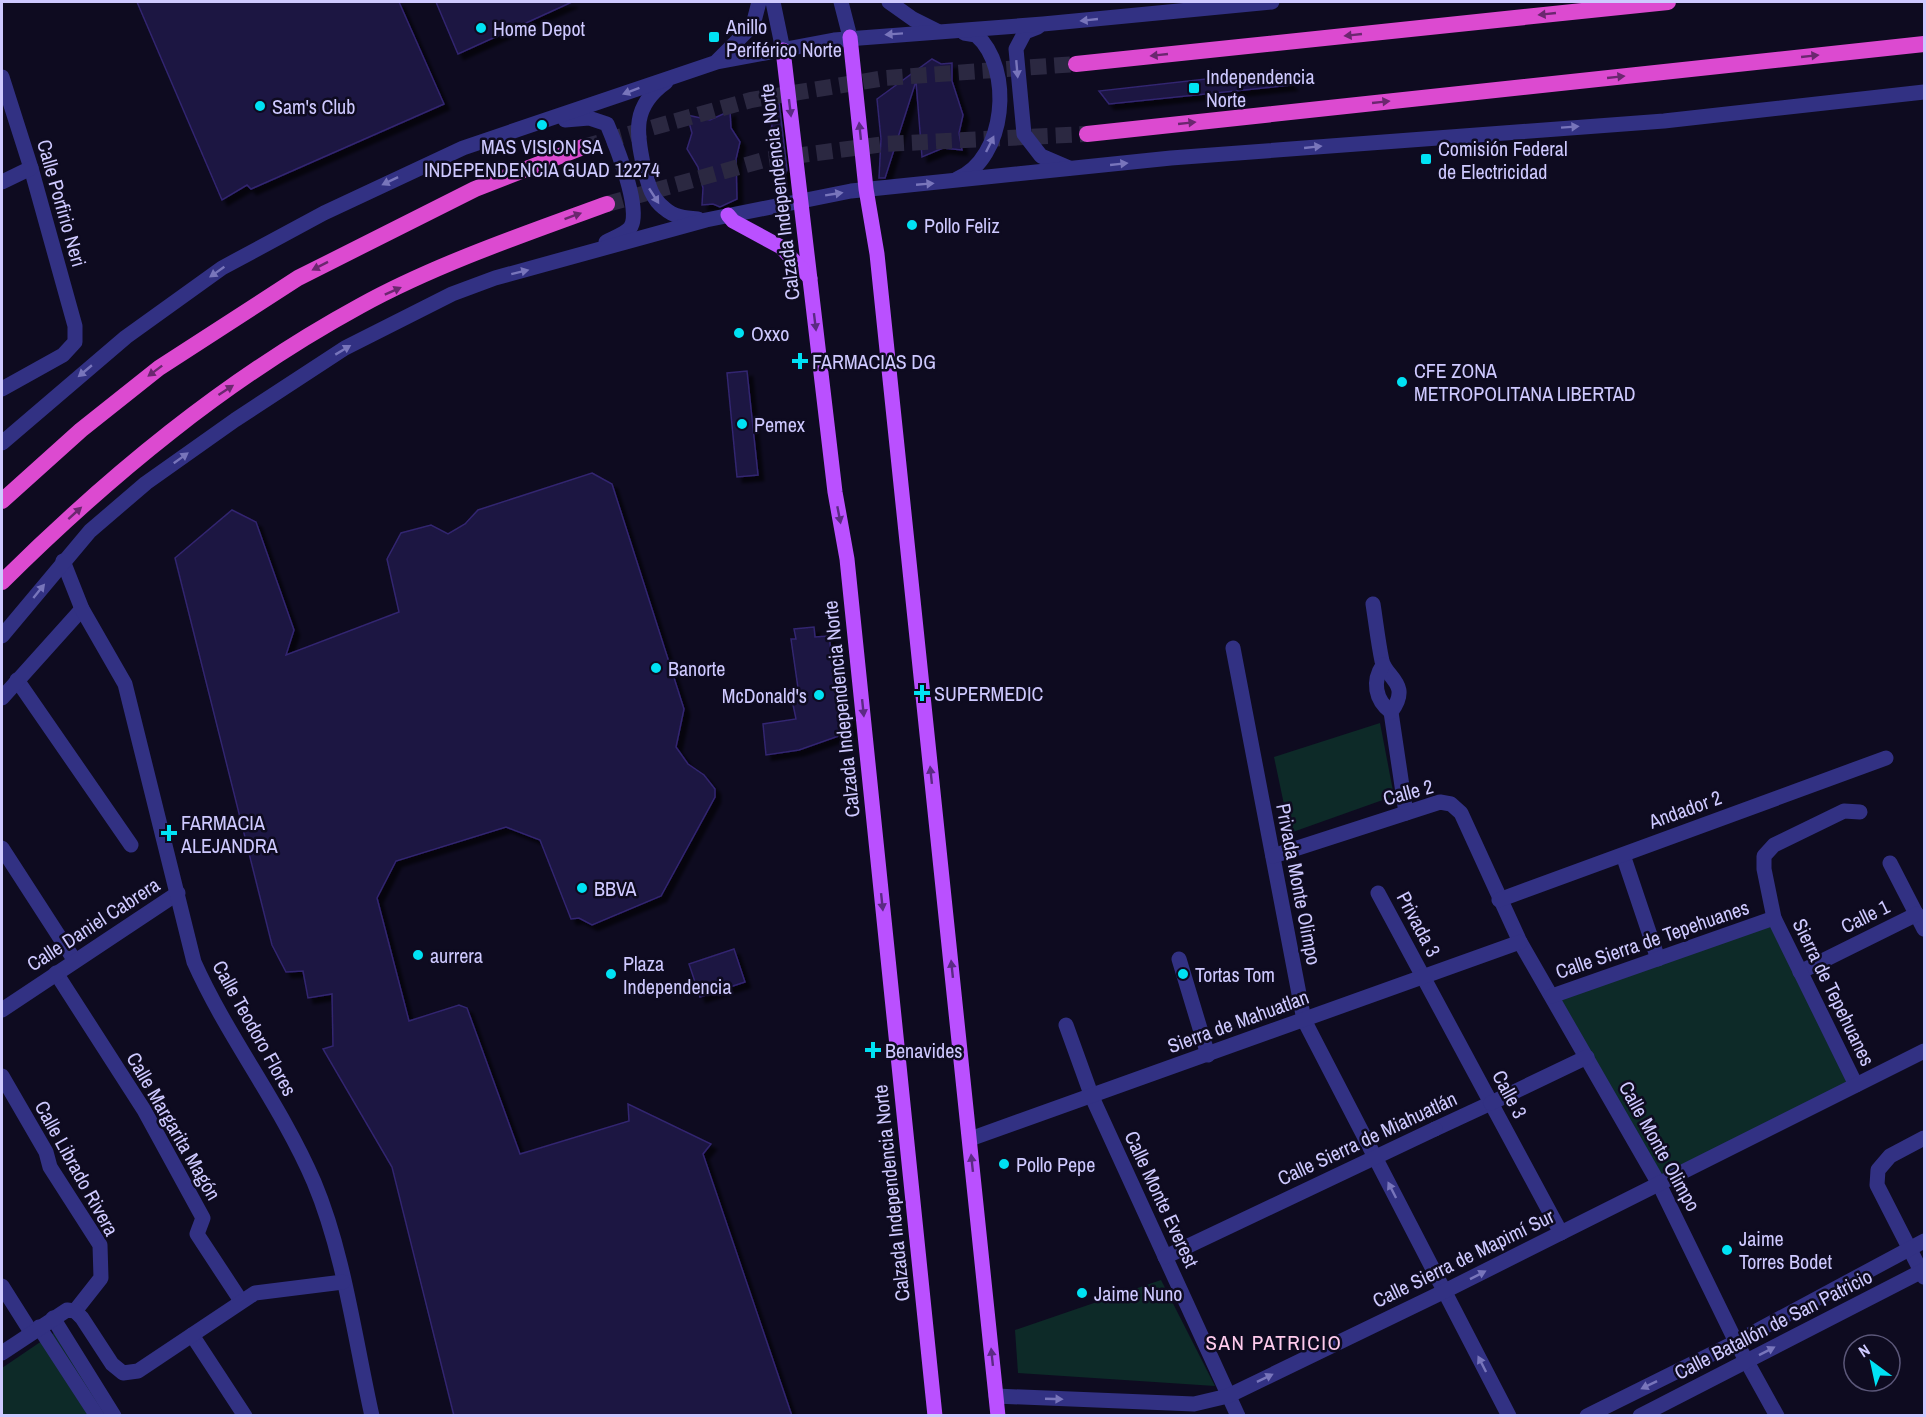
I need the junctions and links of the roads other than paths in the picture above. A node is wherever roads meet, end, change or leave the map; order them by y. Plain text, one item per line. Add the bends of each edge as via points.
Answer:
1 (759, 2) edge
2 (773, 2) edge
3 (841, 2) edge
4 (889, 2) edge
5 (1272, 2) edge
6 (1668, 2) edge
7 (1043, 24) junction
8 (938, 31) junction
9 (850, 37) junction
10 (1924, 44) edge
11 (783, 50) junction
12 (717, 62) junction
13 (1076, 64) tunnel mouth
14 (678, 74) junction
15 (2, 77) edge
16 (1924, 92) edge
17 (542, 122) junction
18 (1087, 134) tunnel mouth
19 (583, 147) tunnel mouth
20 (31, 168) junction
21 (1071, 169) junction
22 (2, 182) edge
23 (948, 182) junction
24 (866, 189) junction
25 (802, 201) junction
26 (607, 204) tunnel mouth
27 (728, 215) junction
28 (706, 220) junction
29 (577, 257) junction
30 (810, 279) junction
31 (2, 388) edge
32 (2, 444) edge
33 (2, 501) edge
34 (63, 561) junction
35 (2, 582) edge
36 (1373, 604) dead end
37 (82, 609) junction
38 (2, 636) edge
39 (1233, 648) dead end
40 (1383, 665) junction
41 (17, 680) junction
42 (2, 698) edge
43 (1391, 712) junction
44 (1886, 758) dead end
45 (1860, 812) dead end
46 (1406, 813) junction
47 (131, 845) dead end
48 (2, 848) edge
49 (1623, 855) junction
50 (1273, 856) junction
51 (1890, 863) dead end
52 (178, 893) junction
53 (1378, 893) dead end
54 (1499, 900) junction
55 (1917, 914) junction
56 (1774, 918) junction
57 (1924, 929) edge
58 (1521, 942) junction
59 (1179, 959) dead end
60 (1658, 959) junction
61 (75, 961) junction
62 (1800, 972) junction
63 (56, 974) junction
64 (1422, 975) junction
65 (1552, 996) junction
66 (2, 1010) edge
67 (1304, 1020) junction
68 (1066, 1025) dead end
69 (1924, 1051) edge
70 (1208, 1055) junction
71 (1587, 1057) junction
72 (2, 1076) edge
73 (1856, 1085) junction
74 (1092, 1097) junction
75 (1491, 1102) junction
76 (1924, 1138) edge
77 (970, 1139) junction
78 (1375, 1157) junction
79 (1659, 1184) junction
80 (1561, 1233) junction
81 (1924, 1241) edge
82 (1910, 1249) junction
83 (1165, 1257) junction
84 (1924, 1273) edge
85 (342, 1282) junction
86 (2, 1286) edge
87 (1445, 1291) junction
88 (241, 1301) junction
89 (75, 1311) junction
90 (53, 1318) junction
91 (35, 1330) junction
92 (192, 1335) junction
93 (1736, 1342) junction
94 (2, 1353) edge
95 (1746, 1361) junction
96 (996, 1396) junction
97 (1228, 1396) junction
98 (98, 1416) edge
99 (114, 1416) edge
100 (245, 1416) edge
101 (372, 1416) edge
102 (935, 1416) edge
103 (998, 1416) edge
104 (1238, 1416) edge
105 (1509, 1416) edge
106 (1587, 1416) edge
107 (1640, 1416) edge
108 (1777, 1416) edge

1 - 12 street via 753,25
2 - 11 street, Calzada Independencia Norte
3 - 9 street
4 - 8 street
5 -> 7 street
6 -> 13 highway
7 - 8 street
7 -> 21 street via 1025,32 1016,50 1021,123 1035,151
8 -> 9 street
23 -> 8 street via 969,174 984,157 999,124 1000,112 994,61 987,46 976,35
9 - 11 street
24 -> 9 main road
18 -> 10 highway
11 - 12 street
11 -> 25 main road, Calzada Independencia Norte
12 - 14 street
14 -> 17 street
14 -> 28 street via 654,91 639,115 637,138 649,188 661,207 680,217
15 - 20 street, Calle Porfirio Neri
21 -> 16 street via 1664,121
17 - 29 street via 589,118 607,124 623,164 635,217 630,228
17 -> 32 street via 463,148 405,174 222,268 126,338
19 -> 33 highway via 475,189 298,278 159,368 81,430
20 - 22 street
20 - 31 street, Calle Porfirio Neri via 75,326 75,342 63,355
21 - 23 street
24 -> 23 street
25 -> 24 street
77 -> 24 main road via 877,254
25 - 27 street
25 - 30 main road, Calzada Independencia Norte
35 -> 26 highway via 136,458 212,399 282,353 360,305
27 - 28 street
27 - 30 main road via 781,247
28 - 29 street
34 -> 29 street via 90,531 146,483 345,348 452,294 495,278
30 -> 102 main road, Calzada Independencia Norte via 835,492 847,559
34 - 37 street, Calle Teodoro Flores
38 -> 34 street
36 - 40 street
37 - 41 street
37 - 52 street, Calle Teodoro Flores via 125,684
39 - 50 street, Privada Monte Olimpo via 1245,710 1254,717 1259,729 1260,742 1254,757
40 - 43 street via 1398,686 1396,705
40 - 43 street via 1377,674 1376,690
41 - 42 street
41 - 47 street
43 - 46 street
44 - 49 street, Andador 2
45 - 56 street, Calle Sierra de Tepehuanes via 1845,811 1774,845 1764,856
46 - 50 street, Calle 2
46 - 54 street, Calle 2 via 1440,802 1451,804 1461,813
48 - 61 street
49 - 54 street, Andador 2
49 - 60 street
50 - 67 street, Privada Monte Olimpo
51 - 55 street
52 - 61 street, Calle Daniel Cabrera
52 - 85 street, Calle Teodoro Flores via 194,962 206,988 269,1095 312,1179 329,1220
53 - 64 street, Privada 3
54 - 58 street, Calle Monte Olimpo
55 - 57 street
55 - 62 street, Calle 1
56 - 60 street, Calle Sierra de Tepehuanes
56 - 62 street, Sierra de Tepehuanes
58 - 64 street, Sierra de Mahuatlan
58 - 65 street, Calle Monte Olimpo
59 - 70 street
60 - 65 street, Calle Sierra de Tepehuanes
61 - 63 street, Calle Daniel Cabrera
62 - 73 street, Sierra de Tepehuanes
63 - 66 street, Calle Daniel Cabrera
63 - 88 street, Calle Margarita Magón via 144,1110 202,1218 197,1234
64 - 67 street, Sierra de Mahuatlan
64 - 75 street, Calle 3
65 - 71 street, Calle Monte Olimpo
67 - 70 street, Sierra de Mahuatlan
67 - 78 street
68 - 74 street, Calle Monte Everest
69 - 73 street, Calle Sierra de Mapimí Sur
70 - 74 street, Sierra de Mahuatlan
71 - 75 street, Calle Sierra de Miahuatlán
71 - 79 street, Calle Monte Olimpo
72 - 89 street, Calle Librado Rivera via 46,1152 50,1167 100,1245 101,1278
73 - 79 street, Calle Sierra de Mapimí Sur
74 - 77 street, Sierra de Mahuatlan
74 - 83 street, Calle Monte Everest
75 - 78 street, Calle Sierra de Miahuatlán
75 - 80 street, Calle 3
76 - 82 street via 1890,1156 1878,1170 1877,1185
96 -> 77 main road
78 - 83 street, Calle Sierra de Miahuatlán
87 -> 78 street
79 - 80 street, Calle Sierra de Mapimí Sur
79 - 93 street, Calle Monte Olimpo
87 -> 80 street, Calle Sierra de Mapimí Sur
81 - 82 street, Calle Batallón de San Patricio
82 - 84 street
82 - 93 street, Calle Batallón de San Patricio
83 - 97 street, Calle Monte Everest
95 -> 84 street, Calle Batallón de San Patricio
85 - 88 street via 275,1289
85 - 101 street, Calle Teodoro Flores
86 - 91 street
97 -> 87 street, Calle Sierra de Mapimí Sur
105 -> 87 street
88 - 92 street
89 - 90 street via 67,1310
89 - 92 street via 112,1364 123,1373 138,1371
90 - 91 street
90 - 99 street
91 - 94 street
91 - 98 street
92 - 100 street
93 - 95 street, Calle Monte Olimpo
93 -> 106 street, Calle Batallón de San Patricio
95 - 107 street, Calle Batallón de San Patricio
95 - 108 street, Calle Monte Olimpo
96 -> 97 street, Calle Sierra de Mapimí Sur via 1194,1404
96 - 103 main road
97 - 104 street, Calle Monte Everest

